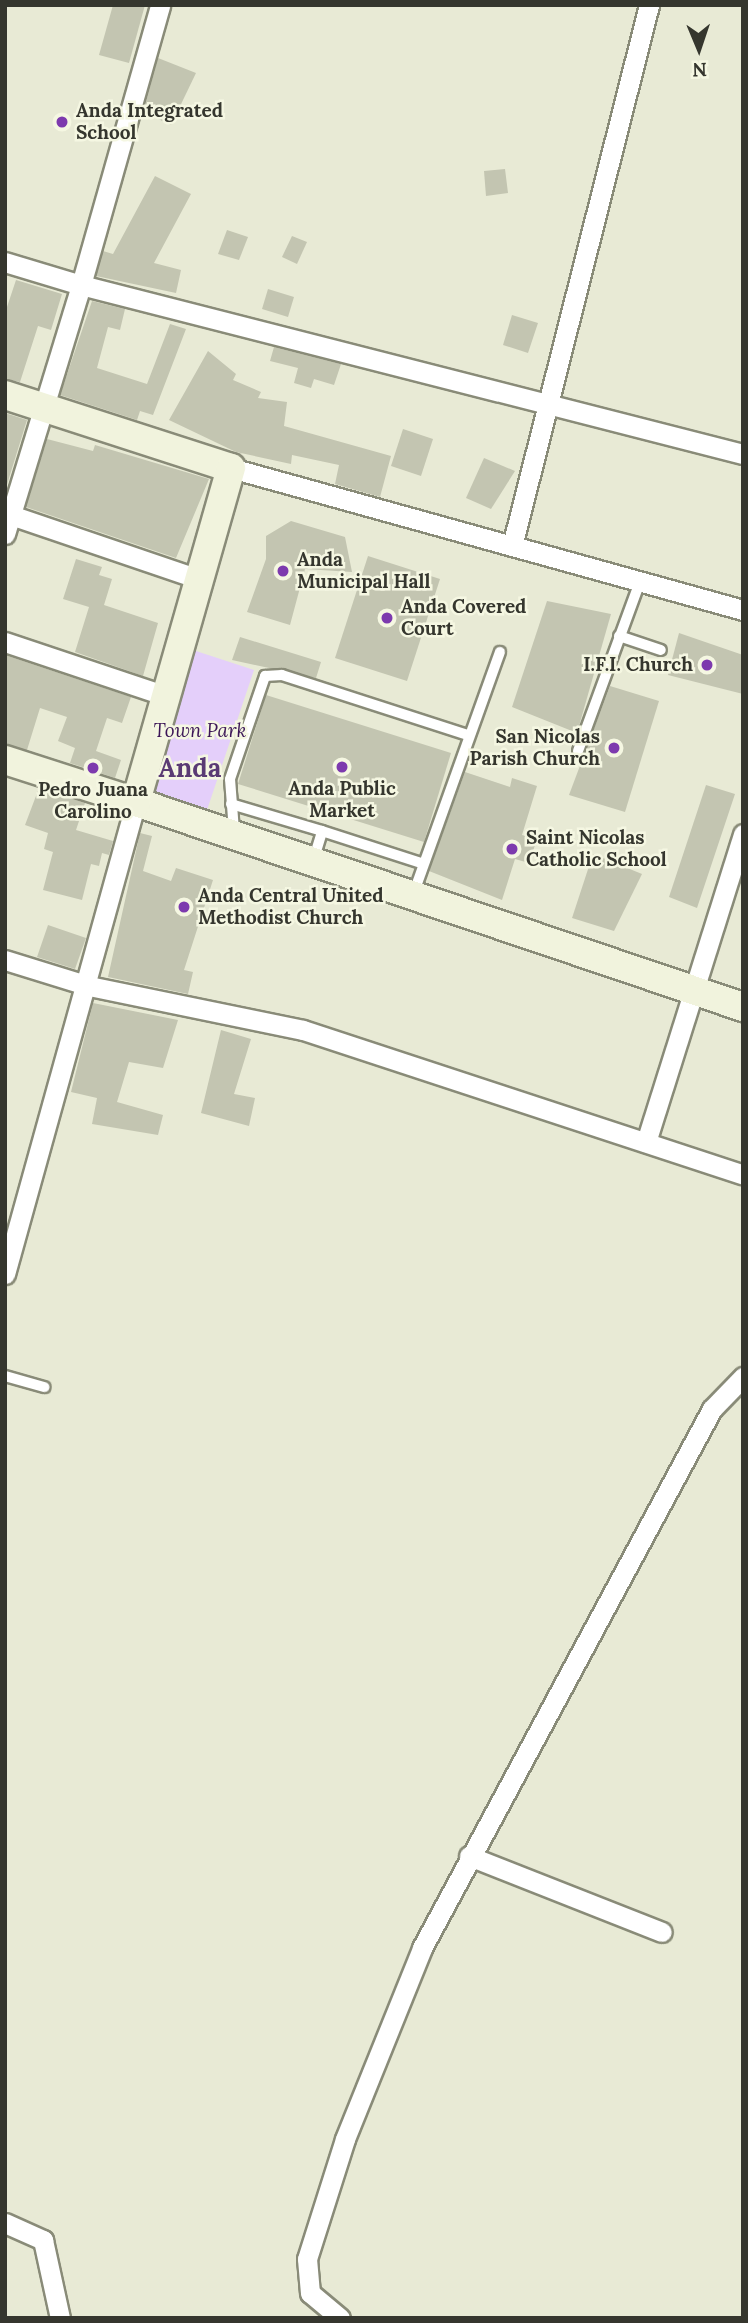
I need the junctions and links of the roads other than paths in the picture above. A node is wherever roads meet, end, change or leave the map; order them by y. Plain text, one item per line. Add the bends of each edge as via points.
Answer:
1 (160, 5) edge
2 (649, 5) edge
3 (5, 262) edge
4 (81, 285) junction
5 (5, 395) edge
6 (551, 404) junction
7 (43, 407) junction
8 (743, 454) edge
9 (231, 468) junction
10 (7, 521) edge
11 (512, 547) junction
12 (199, 579) junction
13 (640, 582) junction
14 (743, 610) edge
15 (619, 636) junction
16 (5, 642) edge
17 (661, 650) dead end
18 (500, 652) dead end
19 (166, 696) junction
20 (468, 735) junction
21 (578, 751) dead end
22 (5, 760) edge
23 (136, 802) junction
24 (231, 804) junction
25 (322, 831) junction
26 (743, 834) edge
27 (234, 835) junction
28 (313, 861) junction
29 (421, 863) junction
30 (735, 884) edge
31 (414, 894) junction
32 (5, 960) edge
33 (89, 986) junction
34 (693, 988) junction
35 (743, 1007) edge
36 (646, 1142) junction
37 (743, 1175) edge
38 (5, 1274) edge
39 (5, 1376) edge
40 (743, 1377) edge
41 (44, 1387) dead end
42 (469, 1856) junction
43 (662, 1932) dead end
44 (5, 2223) edge
45 (60, 2318) edge
46 (340, 2318) edge

1 - 4 street
2 - 6 street
3 - 4 street
4 - 6 street
4 - 7 street
5 - 7 main road
6 - 8 street
6 - 11 street
7 - 9 main road
7 - 10 street
9 - 11 street
9 - 12 main road
10 - 12 street
11 - 13 street
12 - 19 main road
13 - 14 street
13 - 15 lane
15 - 17 lane
15 - 21 lane
16 - 19 street
18 - 20 lane
19 - 23 main road
20 - 24 lane via 269,675 259,683 230,779
20 - 29 lane
22 - 23 main road
23 - 27 main road
23 - 33 street
24 - 25 lane
24 - 27 lane
25 - 28 lane
25 - 29 lane
26 - 30 street
27 - 28 main road
28 - 31 main road
29 - 31 lane
30 - 34 street
31 - 34 main road
32 - 33 street
33 - 36 street via 303,1030
33 - 38 street
34 - 35 main road
34 - 36 street
36 - 37 street
39 - 41 lane
40 - 42 street via 712,1409
42 - 43 street
42 - 46 street via 383,2042 307,2259 310,2293
44 - 45 street via 43,2240

